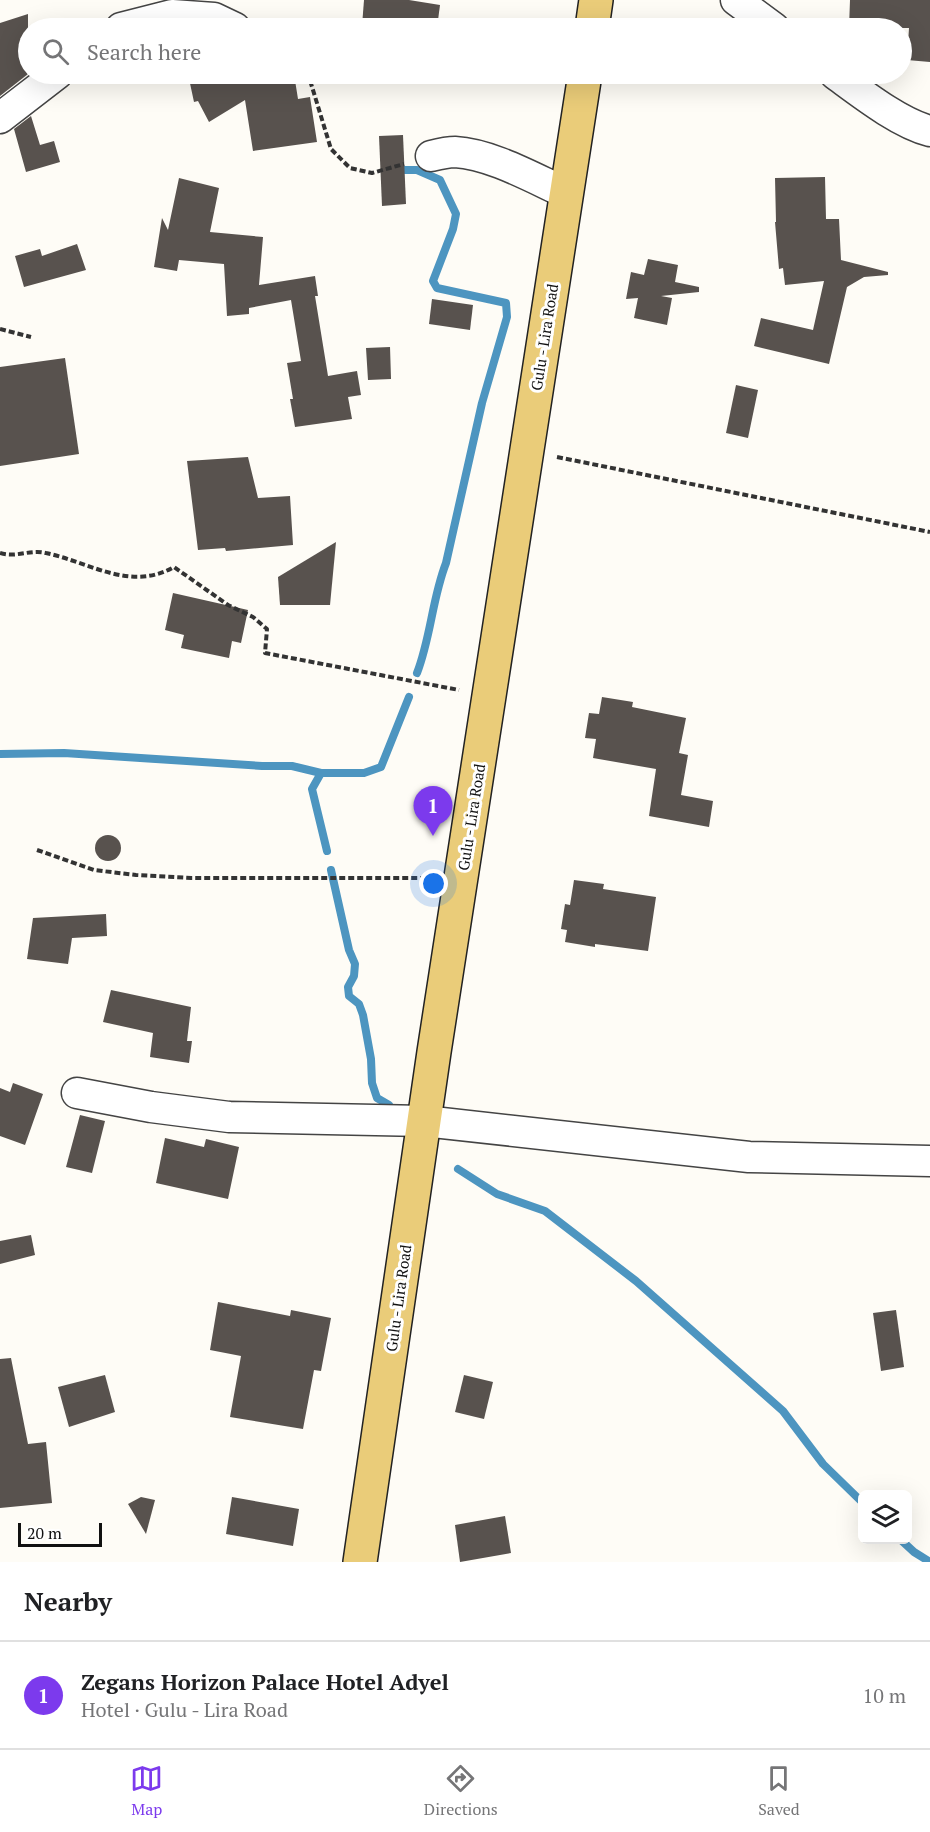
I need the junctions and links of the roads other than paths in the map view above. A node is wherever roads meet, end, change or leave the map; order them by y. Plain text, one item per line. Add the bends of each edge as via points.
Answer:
1 (596, 0) edge
2 (736, 0) edge
3 (160, 18) edge
4 (214, 18) edge
5 (593, 18) edge
6 (760, 18) edge
7 (44, 84) edge
8 (583, 84) edge
9 (850, 84) edge
10 (0, 118) edge
11 (930, 131) edge
12 (442, 154) road end
13 (566, 193) junction
14 (77, 1093) dead end
15 (424, 1120) junction
16 (930, 1161) edge
17 (360, 1562) edge

1 - 5 main road
2 - 6 street
3 - 4 street
7 - 10 street
8 - 13 main road, Gulu - Lira Road
9 - 11 street via 874,102
12 - 13 street via 477,157
13 - 15 main road, Gulu - Lira Road
14 - 15 street via 229,1116
15 - 16 street via 749,1158
15 - 17 main road, Gulu - Lira Road

